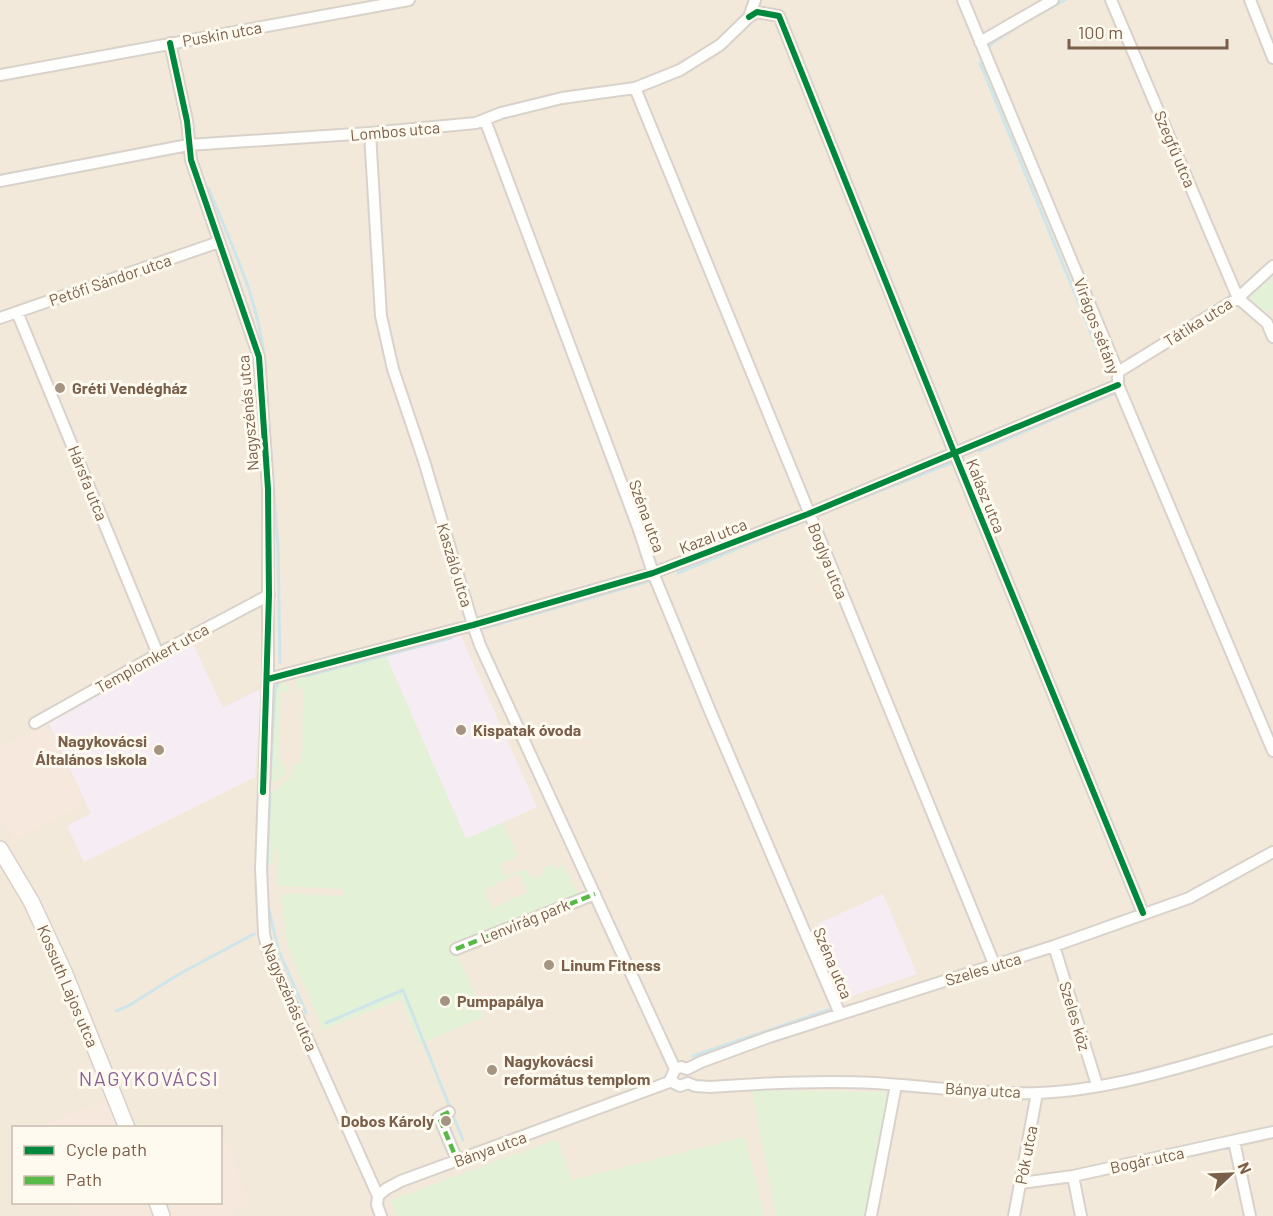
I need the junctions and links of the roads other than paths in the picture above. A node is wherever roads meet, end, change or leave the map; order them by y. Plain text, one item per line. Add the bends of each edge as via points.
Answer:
1 (409, 0) edge
2 (755, 0) edge
3 (963, 0) edge
4 (1053, 0) edge
5 (1111, 0) edge
6 (1250, 0) edge
7 (749, 16) junction
8 (980, 42) junction
9 (170, 43) junction
10 (1273, 58) edge
11 (0, 75) edge
12 (635, 88) junction
13 (485, 120) junction
14 (370, 133) junction
15 (188, 145) junction
16 (0, 181) edge
17 (219, 242) junction
18 (1273, 266) edge
19 (1238, 298) junction
20 (17, 312) junction
21 (0, 318) edge
22 (1273, 337) edge
23 (1118, 372) junction
24 (1118, 385) junction
25 (954, 452) junction
26 (808, 514) junction
27 (653, 573) junction
28 (269, 595) junction
29 (473, 625) junction
30 (158, 654) junction
31 (268, 679) junction
32 (35, 723) dead end
33 (1273, 751) edge
34 (1273, 852) edge
35 (2, 854) edge
36 (595, 894) junction
37 (1143, 914) junction
38 (1054, 946) junction
39 (456, 949) dead end
40 (995, 966) junction
41 (840, 1014) junction
42 (1273, 1040) edge
43 (675, 1069) junction
44 (687, 1070) junction
45 (672, 1081) junction
46 (688, 1083) junction
47 (896, 1085) junction
48 (1097, 1085) junction
49 (1038, 1093) junction
50 (449, 1112) dead end
51 (126, 1126) edge
52 (1273, 1132) edge
53 (1234, 1141) junction
54 (457, 1160) junction
55 (1073, 1176) junction
56 (1021, 1183) junction
57 (378, 1196) junction
58 (381, 1216) edge
59 (871, 1216) edge
60 (1014, 1216) edge
61 (1081, 1216) edge
62 (1250, 1216) edge

1 - 9 street, Puskin utca
2 - 7 street, Lombos utca
3 - 8 street, Virágos sétány
4 - 8 street
5 - 19 street, Szegfű utca
6 - 10 street
7 - 12 street, Lombos utca via 720,45 680,70
7 - 25 street, Kalász utca via 757,12 779,16
8 - 23 street, Virágos sétány
9 - 11 street, Puskin utca
9 - 15 street, Nagyszénás utca via 187,121
12 - 13 street, Lombos utca via 561,98
12 - 26 street, Boglya utca
13 - 14 street, Lombos utca
13 - 27 street, Széna utca
14 - 15 street, Lombos utca
14 - 29 street, Kaszáló utca via 381,316 393,369
15 - 16 street, Lombos utca
15 - 17 street, Nagyszénás utca
17 - 20 street, Petőfi Sándor utca
17 - 28 street, Nagyszénás utca via 259,357 268,489
18 - 19 street, Tátika utca
19 - 22 street via 1267,323
19 - 23 street, Tátika utca
20 - 21 street, Petőfi Sándor utca
20 - 30 street, Hársfa utca
23 - 24 street, Virágos sétány
24 - 25 street, Kazal utca
24 - 33 street, Virágos sétány
25 - 26 street, Kazal utca
25 - 37 street, Kalász utca
26 - 27 street, Kazal utca
26 - 40 street, Boglya utca
27 - 29 street, Kazal utca
27 - 41 street, Széna utca
28 - 30 street, Templomkert utca
28 - 31 street, Nagyszénás utca
29 - 31 street, Kazal utca
29 - 36 street, Kaszáló utca
30 - 32 street, Templomkert utca
31 - 57 street, Nagyszénás utca via 261,868 264,934 268,951
34 - 37 street, Szeles utca via 1195,895
35 - 51 street, Kossuth Lajos utca via 31,901 65,974
36 - 39 street, Lenvirág park
36 - 43 street, Kaszáló utca
37 - 38 street, Szeles utca
38 - 40 street, Szeles utca
38 - 48 street, Szeles köz
40 - 41 street, Szeles utca
41 - 44 street, Szeles utca via 704,1060
42 - 48 street, Bánya utca via 1171,1070
43 - 44 street
43 - 45 street
44 - 46 street
45 - 46 street via 680,1086
45 - 54 street, Bánya utca
46 - 47 street, Bánya utca via 710,1087 827,1082
47 - 49 street, Bánya utca
47 - 59 street
48 - 49 street, Bánya utca
49 - 56 street, Pók utca
50 - 54 street via 439,1117
52 - 53 street, Bogár utca
53 - 55 street, Bogár utca
53 - 62 street
54 - 57 street, Bánya utca via 394,1184
55 - 56 street, Bogár utca
55 - 61 street
56 - 60 street, Pók utca
57 - 58 street, Nagyszénás utca

